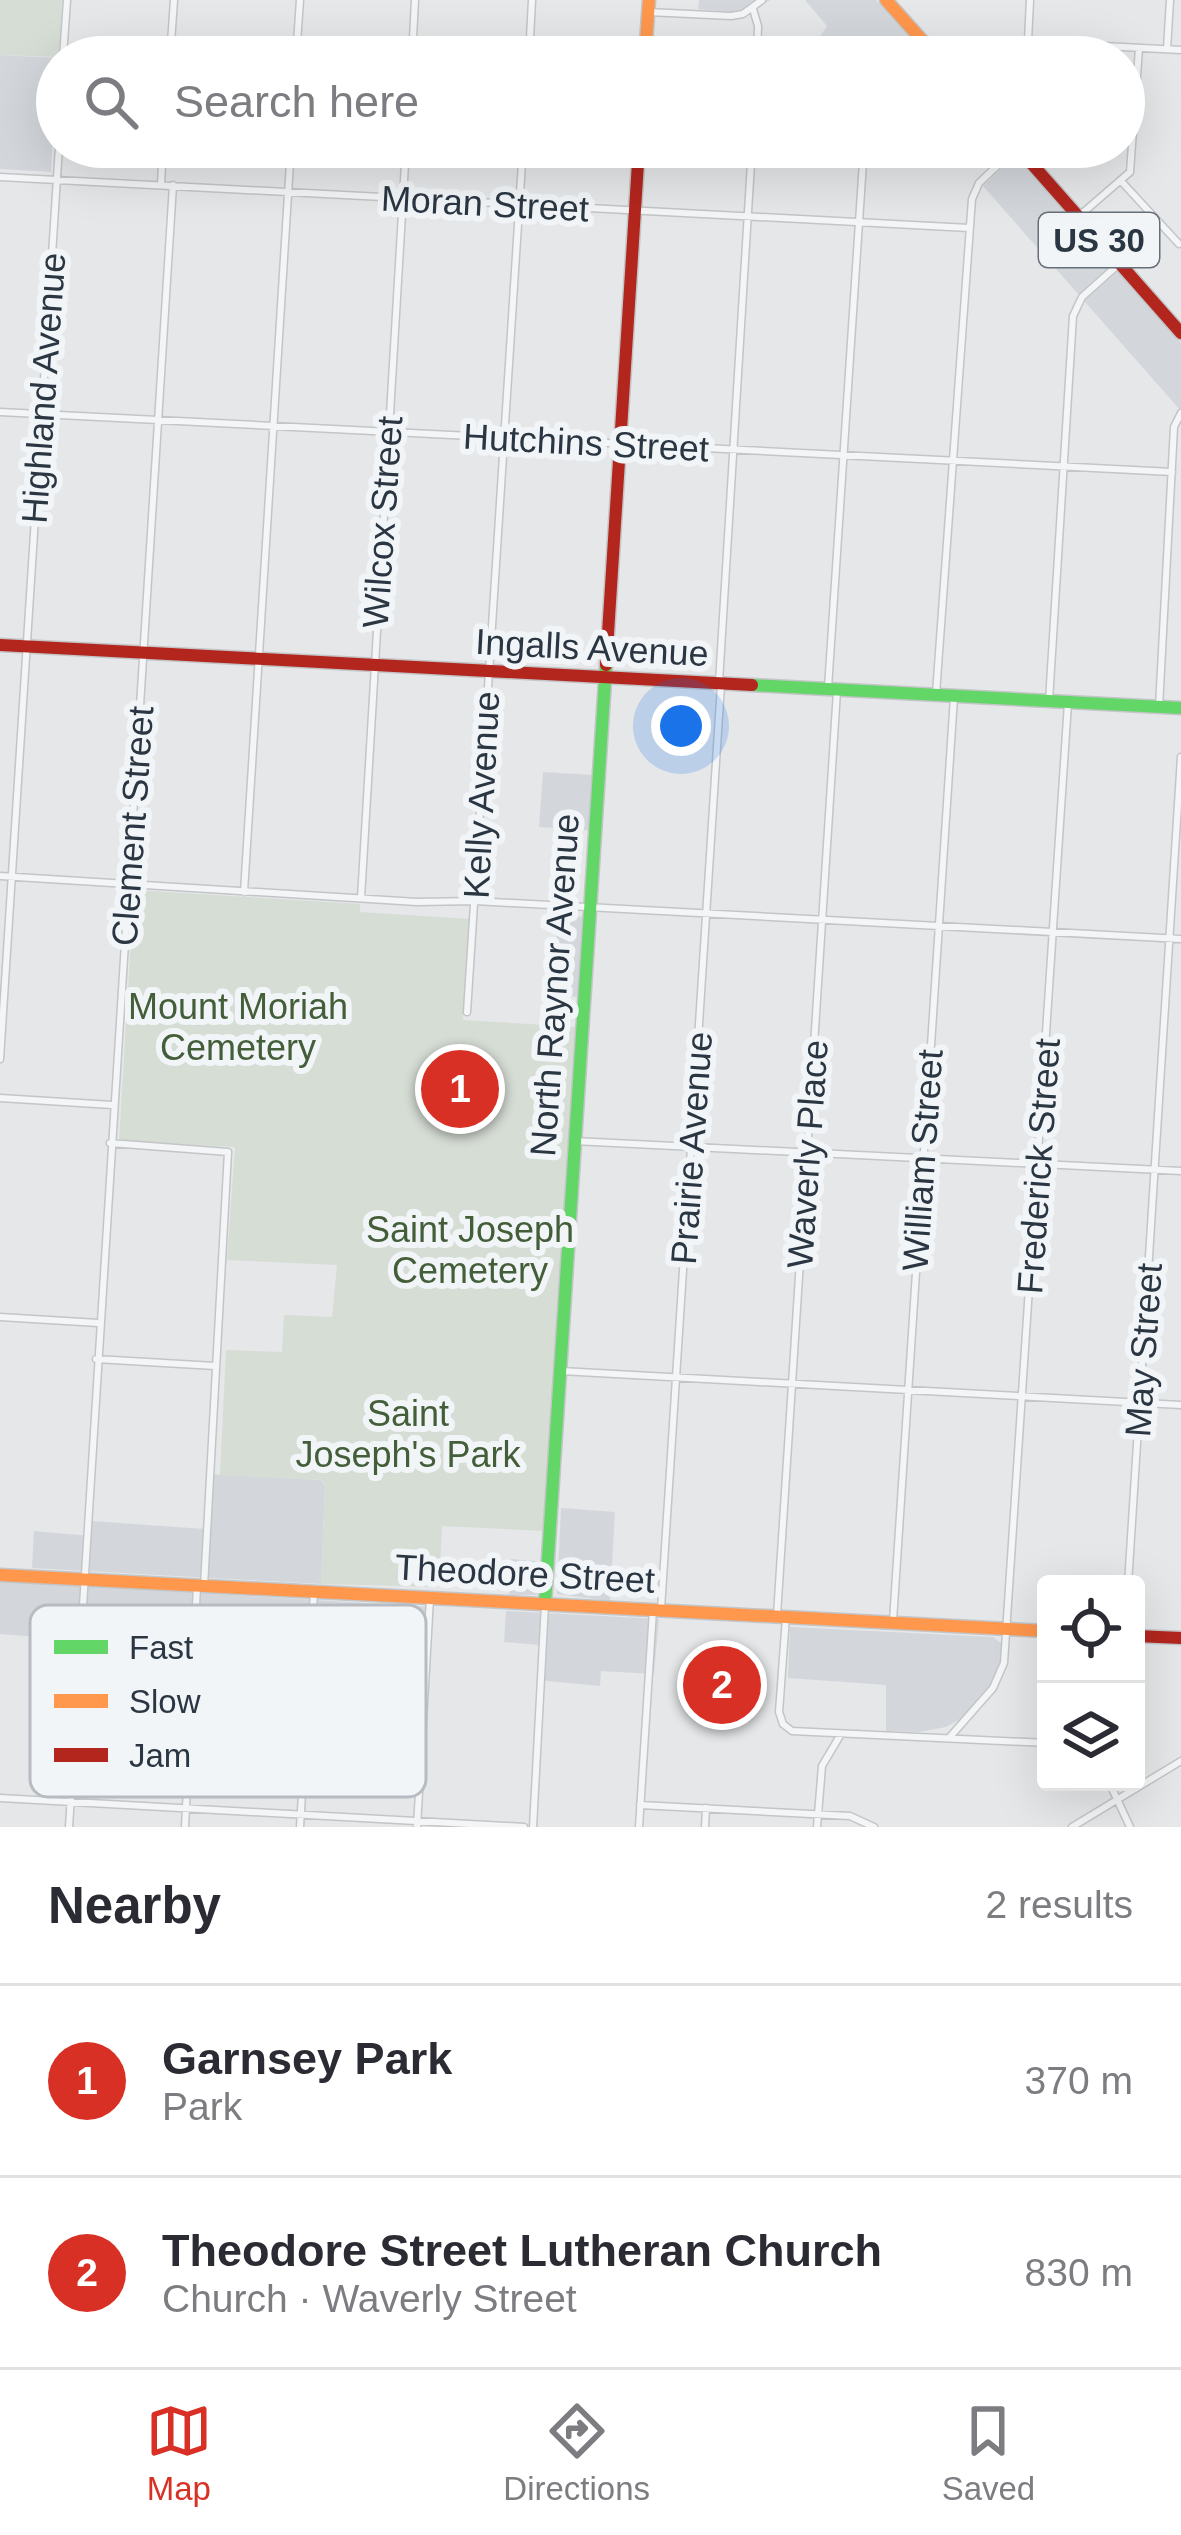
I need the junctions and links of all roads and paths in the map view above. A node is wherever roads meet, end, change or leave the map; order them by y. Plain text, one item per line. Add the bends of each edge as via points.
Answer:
1 (67, 0) edge
2 (173, 0) edge
3 (300, 0) edge
4 (415, 0) edge
5 (532, 0) edge
6 (762, 0) edge
7 (886, 0) edge
8 (1030, 0) edge
9 (1170, 0) edge
10 (649, 6) edge
11 (753, 9) junction
12 (64, 36) edge
13 (171, 36) edge
14 (297, 36) edge
15 (413, 36) edge
16 (530, 36) edge
17 (647, 36) edge
18 (758, 36) edge
19 (918, 36) edge
20 (1028, 36) edge
21 (1145, 48) edge
22 (1167, 49) junction
23 (1181, 50) edge
24 (58, 168) edge
25 (161, 168) edge
26 (290, 168) edge
27 (405, 168) edge
28 (522, 168) edge
29 (638, 168) edge
30 (751, 168) edge
31 (862, 168) edge
32 (995, 168) edge
33 (1035, 168) edge
34 (1130, 168) edge
35 (0, 177) edge
36 (58, 179) junction
37 (1121, 182) junction
38 (160, 184) junction
39 (173, 185) junction
40 (289, 192) junction
41 (403, 199) junction
42 (520, 206) junction
43 (635, 212) junction
44 (748, 218) junction
45 (1078, 218) junction
46 (859, 223) junction
47 (969, 228) junction
48 (1179, 244) edge
49 (1120, 263) junction
50 (1181, 333) edge
51 (0, 412) edge
52 (1181, 413) edge
53 (41, 414) junction
54 (158, 419) junction
55 (274, 424) junction
56 (388, 431) junction
57 (504, 438) junction
58 (619, 444) junction
59 (734, 450) junction
60 (843, 455) junction
61 (954, 461) junction
62 (1064, 466) junction
63 (1172, 472) junction
64 (0, 645) edge
65 (26, 646) junction
66 (143, 653) junction
67 (258, 659) junction
68 (373, 665) junction
69 (488, 672) junction
70 (603, 678) junction
71 (720, 685) junction
72 (832, 690) junction
73 (936, 696) junction
74 (954, 697) junction
75 (1048, 701) junction
76 (1067, 703) junction
77 (1160, 707) junction
78 (1181, 709) edge
79 (1181, 757) edge
80 (0, 876) edge
81 (13, 877) junction
82 (128, 884) junction
83 (244, 892) junction
84 (361, 898) junction
85 (475, 901) junction
86 (591, 908) junction
87 (706, 916) junction
88 (821, 921) junction
89 (938, 927) junction
90 (1054, 933) junction
91 (1168, 939) junction
92 (1181, 939) edge
93 (467, 1012) dead end
94 (0, 1059) edge
95 (0, 1098) edge
96 (112, 1105) junction
97 (574, 1141) junction
98 (110, 1143) junction
99 (692, 1147) junction
100 (808, 1153) junction
101 (922, 1158) junction
102 (1038, 1164) junction
103 (1154, 1170) junction
104 (1181, 1171) edge
105 (0, 1317) edge
106 (99, 1323) junction
107 (96, 1359) junction
108 (215, 1366) junction
109 (561, 1371) junction
110 (675, 1378) junction
111 (791, 1384) junction
112 (907, 1390) junction
113 (1022, 1397) junction
114 (1140, 1403) junction
115 (1181, 1405) edge
116 (0, 1575) edge
117 (1129, 1575) edge
118 (82, 1580) junction
119 (200, 1586) junction
120 (314, 1592) junction
121 (430, 1598) junction
122 (544, 1604) junction
123 (81, 1605) edge
124 (199, 1605) edge
125 (313, 1605) edge
126 (657, 1610) junction
127 (781, 1617) junction
128 (893, 1623) junction
129 (1007, 1629) junction
130 (1037, 1631) edge
131 (1145, 1636) edge
132 (1181, 1638) edge
133 (426, 1668) edge
134 (841, 1733) junction
135 (949, 1738) junction
136 (1037, 1743) edge
137 (1181, 1760) edge
138 (1115, 1791) edge
139 (70, 1797) edge
140 (187, 1797) edge
141 (302, 1797) edge
142 (1119, 1797) junction
143 (0, 1798) edge
144 (70, 1802) junction
145 (640, 1805) junction
146 (186, 1808) junction
147 (706, 1808) junction
148 (818, 1814) junction
149 (301, 1815) junction
150 (417, 1824) edge
151 (69, 1827) edge
152 (184, 1827) edge
153 (300, 1827) edge
154 (529, 1827) edge
155 (639, 1827) edge
156 (705, 1827) edge
157 (817, 1827) edge
158 (874, 1827) edge
159 (1072, 1827) edge
160 (1130, 1827) edge

1 - 12 street
2 - 13 street
3 - 14 street
4 - 15 street
5 - 16 street
6 - 11 street
7 - 19 main road
8 - 20 street
9 - 22 street
10 - 11 street via 731,16
10 - 17 main road
11 - 18 street
21 - 22 street
22 - 23 street
24 - 36 street, Highland Avenue
25 - 38 street
26 - 40 street
27 - 41 street, Wilcox Street
28 - 42 street, Kelly Avenue
29 - 43 main road, North Raynor Avenue
30 - 44 street, Prairie Avenue
31 - 46 street, Waverly Place
32 - 47 street via 979,183
33 - 45 main road, US 30
34 - 37 street
35 - 36 street, Moran Street
36 - 38 street, Moran Street
36 - 53 street, Highland Avenue
37 - 45 street
37 - 48 street
38 - 39 street, Moran Street
39 - 40 street, Moran Street
39 - 54 street, Clement Street
40 - 41 street, Moran Street
40 - 55 street
41 - 42 street, Moran Street
41 - 56 street, Wilcox Street
42 - 43 street, Moran Street
42 - 57 street, Kelly Avenue
43 - 44 street, Moran Street
43 - 58 main road, North Raynor Avenue
44 - 46 street, Moran Street
44 - 59 street, Prairie Avenue
45 - 49 main road, US 30
46 - 47 street, Moran Street
46 - 60 street, Waverly Place
47 - 61 street
49 - 50 main road, US 30
49 - 62 street via 1073,316
51 - 53 street, Hutchins Street
52 - 63 street
53 - 54 street, Hutchins Street
53 - 65 street, Highland Avenue
54 - 55 street, Hutchins Street
54 - 66 street, Clement Street
55 - 56 street, Hutchins Street
55 - 67 street
56 - 57 street, Hutchins Street
56 - 68 street, Wilcox Street
57 - 58 street, Hutchins Street
57 - 69 street, Kelly Avenue
58 - 59 street, Hutchins Street
58 - 70 main road, North Raynor Avenue
59 - 60 street, Hutchins Street
59 - 71 street, Prairie Avenue
60 - 61 street, Hutchins Street
60 - 72 street, Waverly Place
61 - 62 street, Hutchins Street
61 - 73 street
62 - 63 street, Hutchins Street
62 - 75 street
63 - 77 street
64 - 65 main road, Ingalls Avenue
65 - 66 main road, Ingalls Avenue
65 - 81 street, Highland Avenue
66 - 67 main road, Ingalls Avenue
66 - 82 street, Clement Street
67 - 68 main road, Ingalls Avenue
67 - 83 street
68 - 69 main road, Ingalls Avenue
68 - 84 street, Wilcox Street
69 - 70 main road, Ingalls Avenue
69 - 85 street, Kelly Avenue
70 - 71 main road, Ingalls Avenue
70 - 86 main road, North Raynor Avenue
71 - 72 main road, Ingalls Avenue
71 - 87 street, Prairie Avenue
72 - 73 main road, Ingalls Avenue
72 - 88 street, Waverly Place
73 - 74 main road, Ingalls Avenue
74 - 75 main road, Ingalls Avenue
74 - 89 street, William Street
75 - 76 main road, Ingalls Avenue
76 - 77 main road, Ingalls Avenue
76 - 90 street, Frederick Street
77 - 78 main road, Ingalls Avenue
79 - 91 street, May Street
80 - 81 street
81 - 82 street
81 - 94 street, Highland Avenue
82 - 83 street
82 - 96 street, Clement Street
83 - 84 street
84 - 85 street
85 - 86 street
85 - 93 street, Kelly Avenue
86 - 87 street
86 - 97 main road, North Raynor Avenue
87 - 88 street
87 - 99 street, Prairie Avenue
88 - 89 street
88 - 100 street, Waverly Place
89 - 90 street
89 - 101 street, William Street
90 - 91 street
90 - 102 street, Frederick Street
91 - 92 street
91 - 103 street, May Street
95 - 96 street
96 - 98 street, Clement Street
97 - 99 street
97 - 109 main road, North Raynor Avenue
98 - 106 street, Clement Street
98 - 108 street via 228,1152
99 - 100 street
99 - 110 street, Prairie Avenue
100 - 101 street
100 - 111 street, Waverly Place
101 - 102 street
101 - 112 street, William Street
102 - 103 street
102 - 113 street, Frederick Street
103 - 104 street
103 - 114 street, May Street
105 - 106 street
106 - 107 street, Clement Street
107 - 108 street
107 - 118 street, Clement Street
108 - 119 street
109 - 110 street
109 - 122 main road, North Raynor Avenue
110 - 111 street
110 - 126 street, Prairie Avenue
111 - 112 street
111 - 127 street, Waverly Place
112 - 113 street
112 - 128 street, William Street
113 - 114 street
113 - 129 street, Frederick Street
114 - 115 street
114 - 117 street, May Street
116 - 118 main road, Theodore Street
118 - 119 main road, Theodore Street
118 - 123 street, Clement Street
119 - 120 main road, Theodore Street
119 - 124 street
120 - 121 main road, Theodore Street
120 - 125 street
121 - 122 main road, Theodore Street
121 - 133 street
122 - 126 main road, Theodore Street
122 - 154 street, North Raynor Avenue
126 - 127 main road, Theodore Street
126 - 145 street, Prairie Avenue
127 - 128 main road, Theodore Street
127 - 134 street, Waverly Place via 783,1724
128 - 129 main road, Theodore Street
129 - 130 main road, Theodore Street
129 - 135 street, Frederick Street via 993,1688
131 - 132 main road
134 - 135 street
134 - 148 street via 822,1766
135 - 136 street
137 - 142 street
138 - 142 street
139 - 144 street, Clement Street
140 - 146 street
141 - 149 street
142 - 159 street
142 - 160 street
143 - 144 street
144 - 146 street
144 - 151 street, Clement Street
145 - 147 street
145 - 155 street, Prairie Avenue
146 - 149 street
146 - 152 street
147 - 148 street
147 - 156 street
148 - 157 street
148 - 158 street
149 - 150 street
149 - 153 street
150 - 154 street

